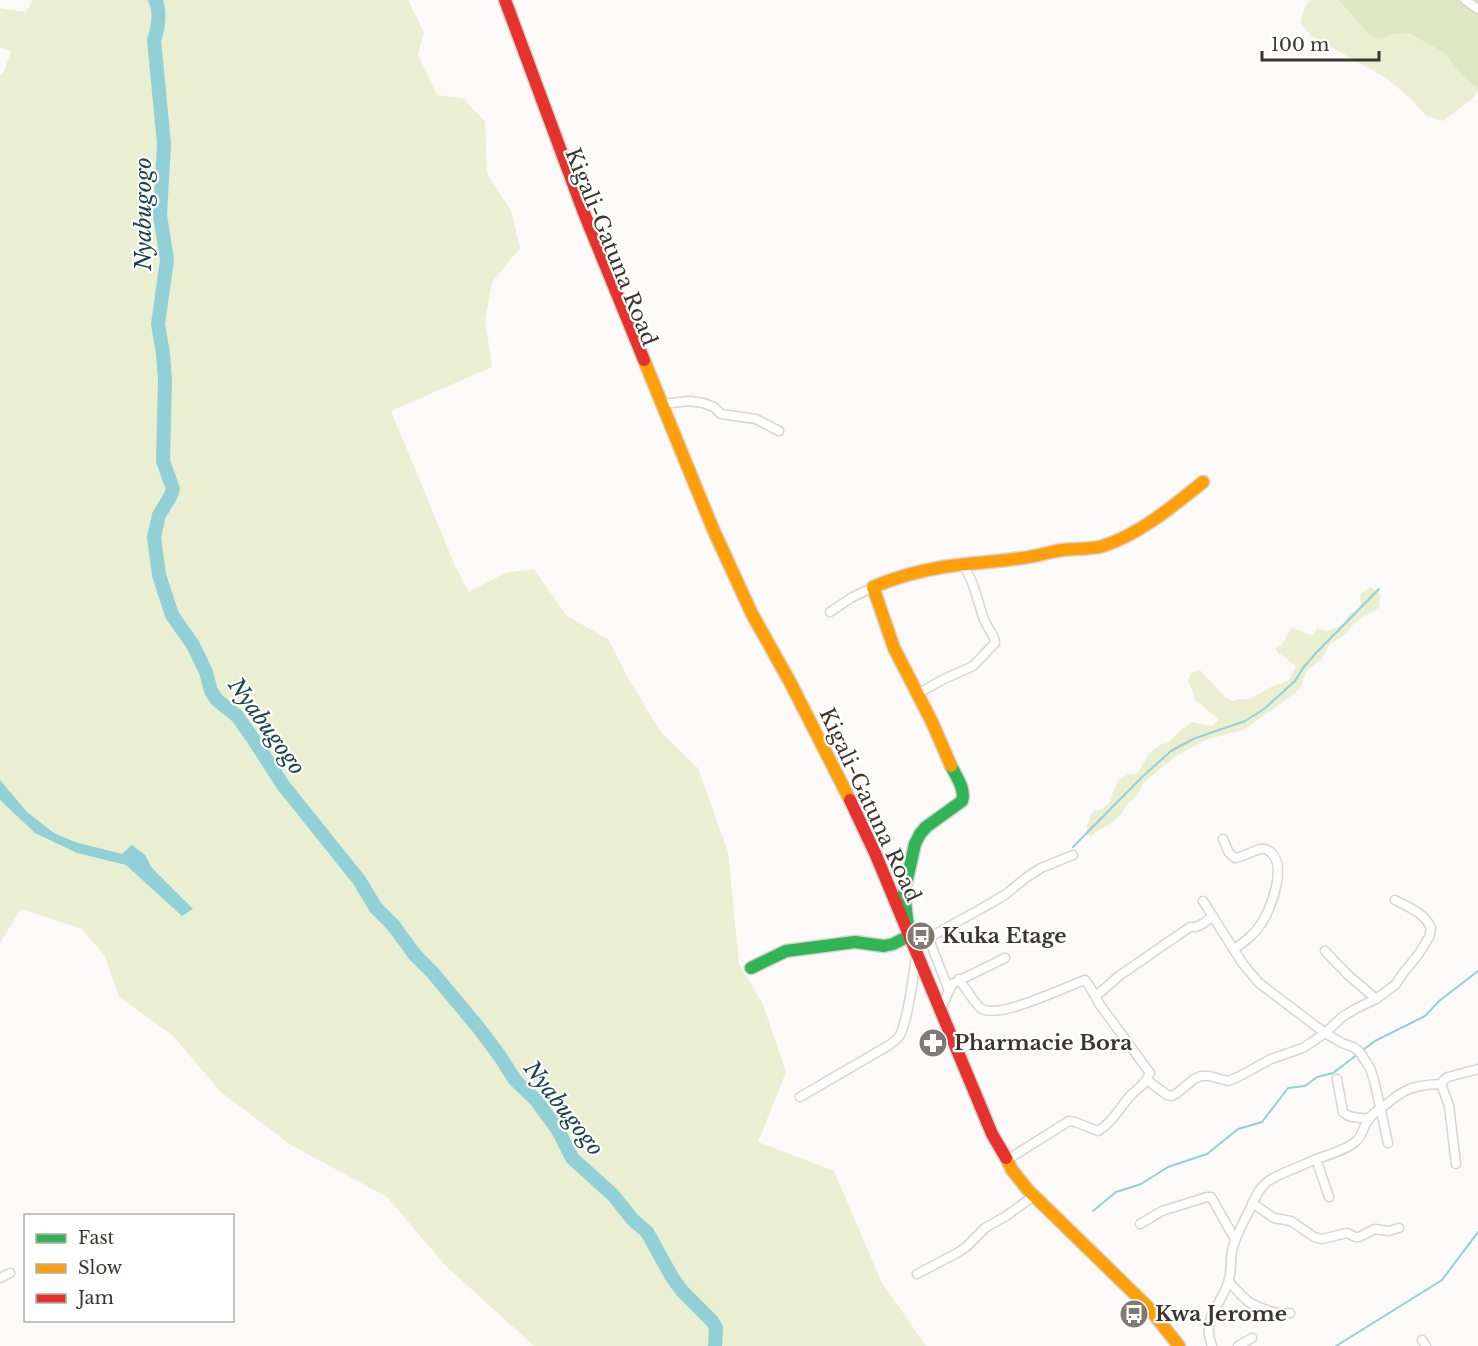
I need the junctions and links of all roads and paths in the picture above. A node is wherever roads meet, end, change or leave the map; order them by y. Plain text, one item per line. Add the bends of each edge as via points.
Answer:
1 (498, 0) edge
2 (506, 0) edge
3 (1465, 0) edge
4 (1478, 9) edge
5 (662, 404) junction
6 (779, 431) dead end
7 (1203, 482) dead end
8 (702, 502) junction
9 (962, 564) junction
10 (873, 587) junction
11 (830, 612) dead end
12 (917, 694) junction
13 (1223, 839) dead end
14 (1072, 855) dead end
15 (1395, 900) dead end
16 (1203, 901) dead end
17 (1213, 916) junction
18 (909, 936) junction
19 (1234, 949) junction
20 (1325, 951) dead end
21 (916, 953) junction
22 (1005, 958) dead end
23 (751, 968) dead end
24 (959, 980) junction
25 (949, 991) junction
26 (1096, 996) junction
27 (1376, 999) junction
28 (940, 1011) junction
29 (1325, 1033) junction
30 (1478, 1070) edge
31 (1337, 1079) dead end
32 (1147, 1080) junction
33 (1441, 1084) junction
34 (801, 1097) dead end
35 (1380, 1109) junction
36 (1368, 1119) junction
37 (1388, 1143) dead end
38 (1316, 1159) junction
39 (1007, 1160) junction
40 (1456, 1164) dead end
41 (1034, 1196) junction
42 (1329, 1197) dead end
43 (1252, 1203) junction
44 (1140, 1224) dead end
45 (1399, 1228) dead end
46 (1235, 1239) junction
47 (10, 1273) dead end
48 (917, 1274) dead end
49 (0, 1278) edge
50 (1229, 1282) junction
51 (1290, 1314) dead end
52 (1252, 1338) dead end
53 (1179, 1346) edge
54 (1212, 1346) edge
55 (1239, 1346) edge

1 - 8 main road, Kigali-Gatuna Road via 580,227 641,375
2 - 5 main road, Kigali-Gatuna Road via 584,213
3 - 4 street
5 - 6 street via 704,403 721,414 756,419
5 - 8 main road, Kigali-Gatuna Road
7 - 9 main road via 1155,518 1106,545
8 - 18 main road, Kigali-Gatuna Road via 753,614 850,800
9 - 10 main road via 910,573
9 - 12 street via 995,643 973,666
10 - 11 street
10 - 12 main road via 894,648
12 - 18 main road via 964,797 926,827 915,844 904,893
13 - 19 street via 1235,858 1265,849 1278,867 1267,915 1260,927
14 - 25 street via 1041,868 1006,894 930,937
15 - 27 street via 1421,915 1431,928 1412,964 1395,985
16 - 17 street
17 - 19 street
17 - 26 street via 1190,927
18 - 21 main road, Kigali-Gatuna Road
18 - 23 main road via 884,946 855,942 786,951
19 - 29 street via 1259,982
20 - 27 street
21 - 28 main road, Kigali-Gatuna Road
21 - 34 street via 910,994 894,1042
22 - 24 street
24 - 25 street
24 - 26 street via 984,1011 1026,1004 1085,980
25 - 28 street
26 - 32 street via 1147,1068
27 - 29 street via 1342,1017
28 - 39 main road, Kigali-Gatuna Road via 992,1134
29 - 32 street via 1303,1048 1238,1077 1194,1078 1172,1096
29 - 35 street via 1359,1051 1370,1068
30 - 33 street via 1448,1077
31 - 36 street via 1343,1112
32 - 39 street via 1098,1131 1069,1121
33 - 35 street via 1402,1091
33 - 40 street via 1449,1106
35 - 36 street
35 - 37 street
36 - 38 street via 1354,1143
38 - 42 street
38 - 43 street via 1268,1182
39 - 41 main road, Kigali-Gatuna Road
41 - 48 street via 992,1223 957,1254
41 - 53 main road, Kigali-Gatuna Road via 1148,1307
43 - 45 street via 1274,1218 1291,1221 1322,1239 1347,1233 1355,1238 1375,1229
43 - 46 street
44 - 46 street via 1162,1211 1211,1197
46 - 50 street
47 - 49 street
50 - 51 street via 1249,1302 1274,1313
50 - 54 street via 1208,1325
52 - 55 street

